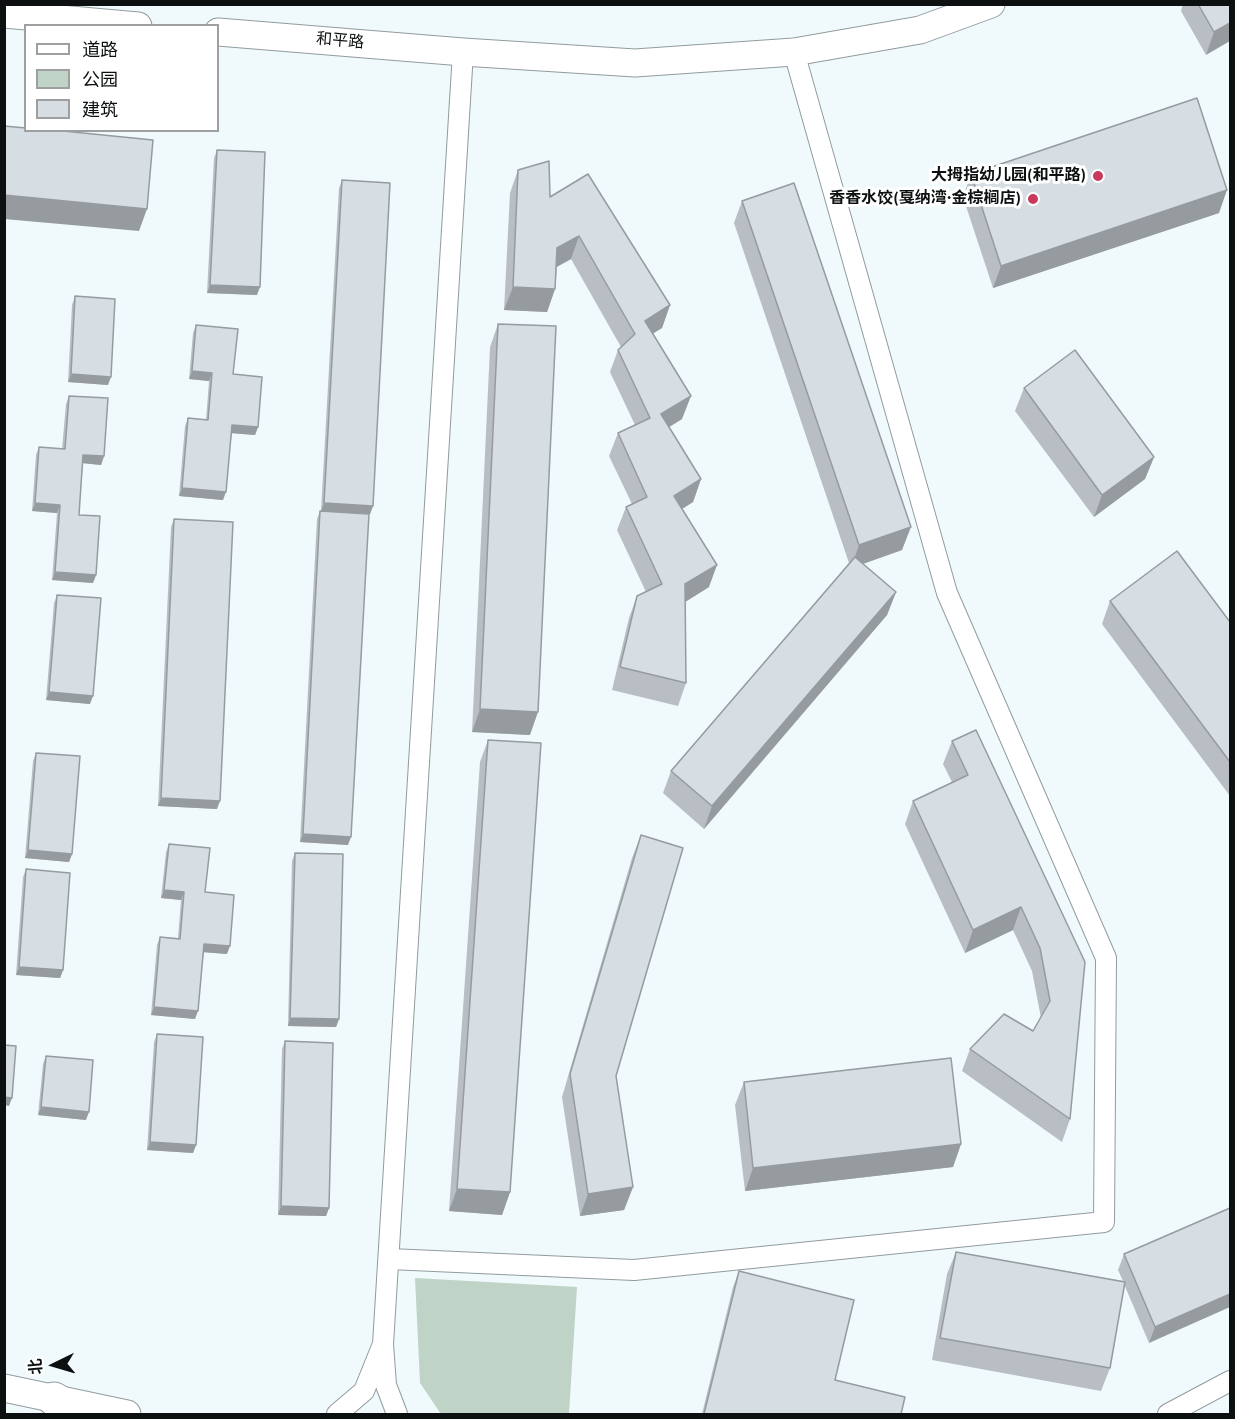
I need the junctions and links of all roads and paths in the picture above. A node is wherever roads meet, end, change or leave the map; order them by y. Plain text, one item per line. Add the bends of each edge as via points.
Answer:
1 (991, 4) edge
2 (4, 14) edge
3 (116, 24) edge
4 (219, 32) edge
5 (463, 52) junction
6 (794, 52) junction
7 (390, 1259) junction
8 (383, 1344) junction
9 (1230, 1381) edge
10 (4, 1388) edge
11 (66, 1407) edge
12 (127, 1414) edge
13 (338, 1414) edge
14 (397, 1414) edge
15 (1168, 1414) edge

1 - 6 street, 和平路 via 920,30
2 - 3 street
4 - 5 street, 和平路
5 - 6 street, 和平路 via 635,63
5 - 7 street
6 - 7 street via 946,593 1106,958 1104,1222 634,1270
7 - 8 street
8 - 13 street via 363,1391
8 - 14 street via 386,1385
9 - 15 street
10 - 11 street
11 - 12 street

